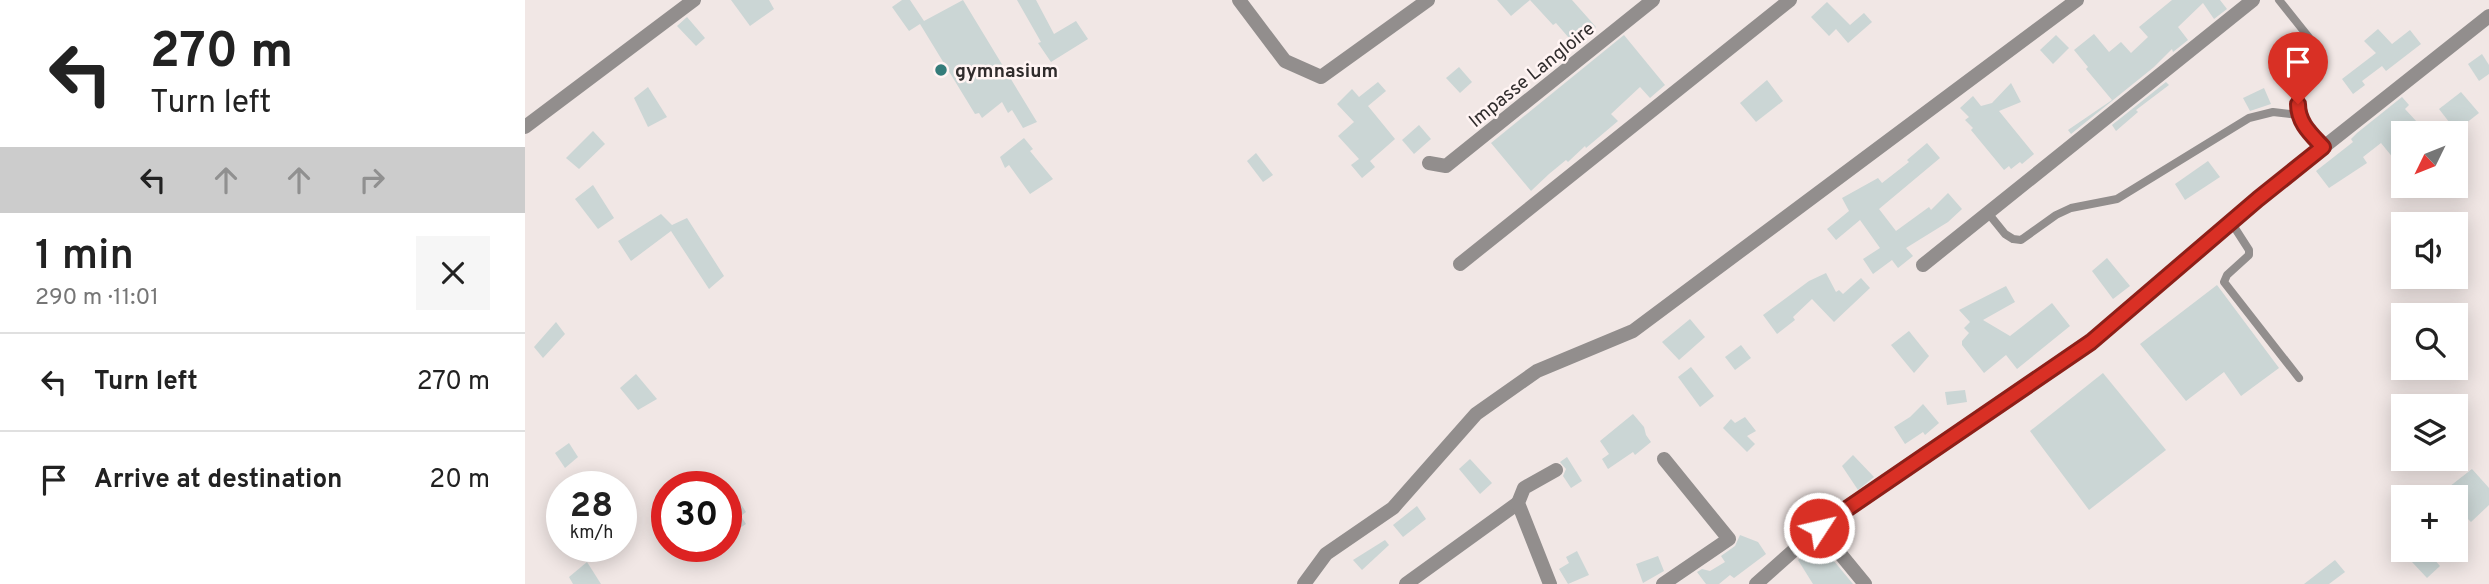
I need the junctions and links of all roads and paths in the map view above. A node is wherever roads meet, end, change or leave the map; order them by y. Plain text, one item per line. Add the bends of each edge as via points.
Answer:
1 (694, 0) edge
2 (1239, 0) edge
3 (1428, 0) edge
4 (1653, 0) edge
5 (1790, 0) edge
6 (2077, 0) edge
7 (2253, 0) edge
8 (2279, 0) edge
9 (2489, 16) edge
10 (2298, 115) junction
11 (525, 127) edge
12 (2323, 147) junction
13 (1429, 163) dead end
14 (1988, 213) junction
15 (2231, 222) junction
16 (1460, 264) dead end
17 (1923, 265) dead end
18 (2299, 378) dead end
19 (1664, 459) dead end
20 (1556, 470) dead end
21 (1518, 503) junction
22 (1819, 528) junction
23 (1304, 584) edge
24 (1406, 584) edge
25 (1550, 584) edge
26 (1663, 584) edge
27 (1756, 584) edge
28 (1865, 584) edge

1 - 11 street
2 - 3 street via 1286,61 1321,77
4 - 13 street, Impasse Langloire via 1446,166
5 - 16 street
6 - 23 street via 1633,331 1537,371 1476,414 1393,508 1326,554
7 - 14 street
8 - 10 lane via 2313,47
9 - 12 street
10 - 12 lane
10 - 14 lane via 2273,112 2249,118 2117,200 2071,208 2021,240 2005,234
12 - 15 street
14 - 17 street
15 - 18 lane via 2249,255 2224,282
15 - 22 street via 2091,342
19 - 26 street via 1729,539
20 - 21 street via 1524,488
21 - 24 street
21 - 25 street
22 - 27 street
22 - 28 street

